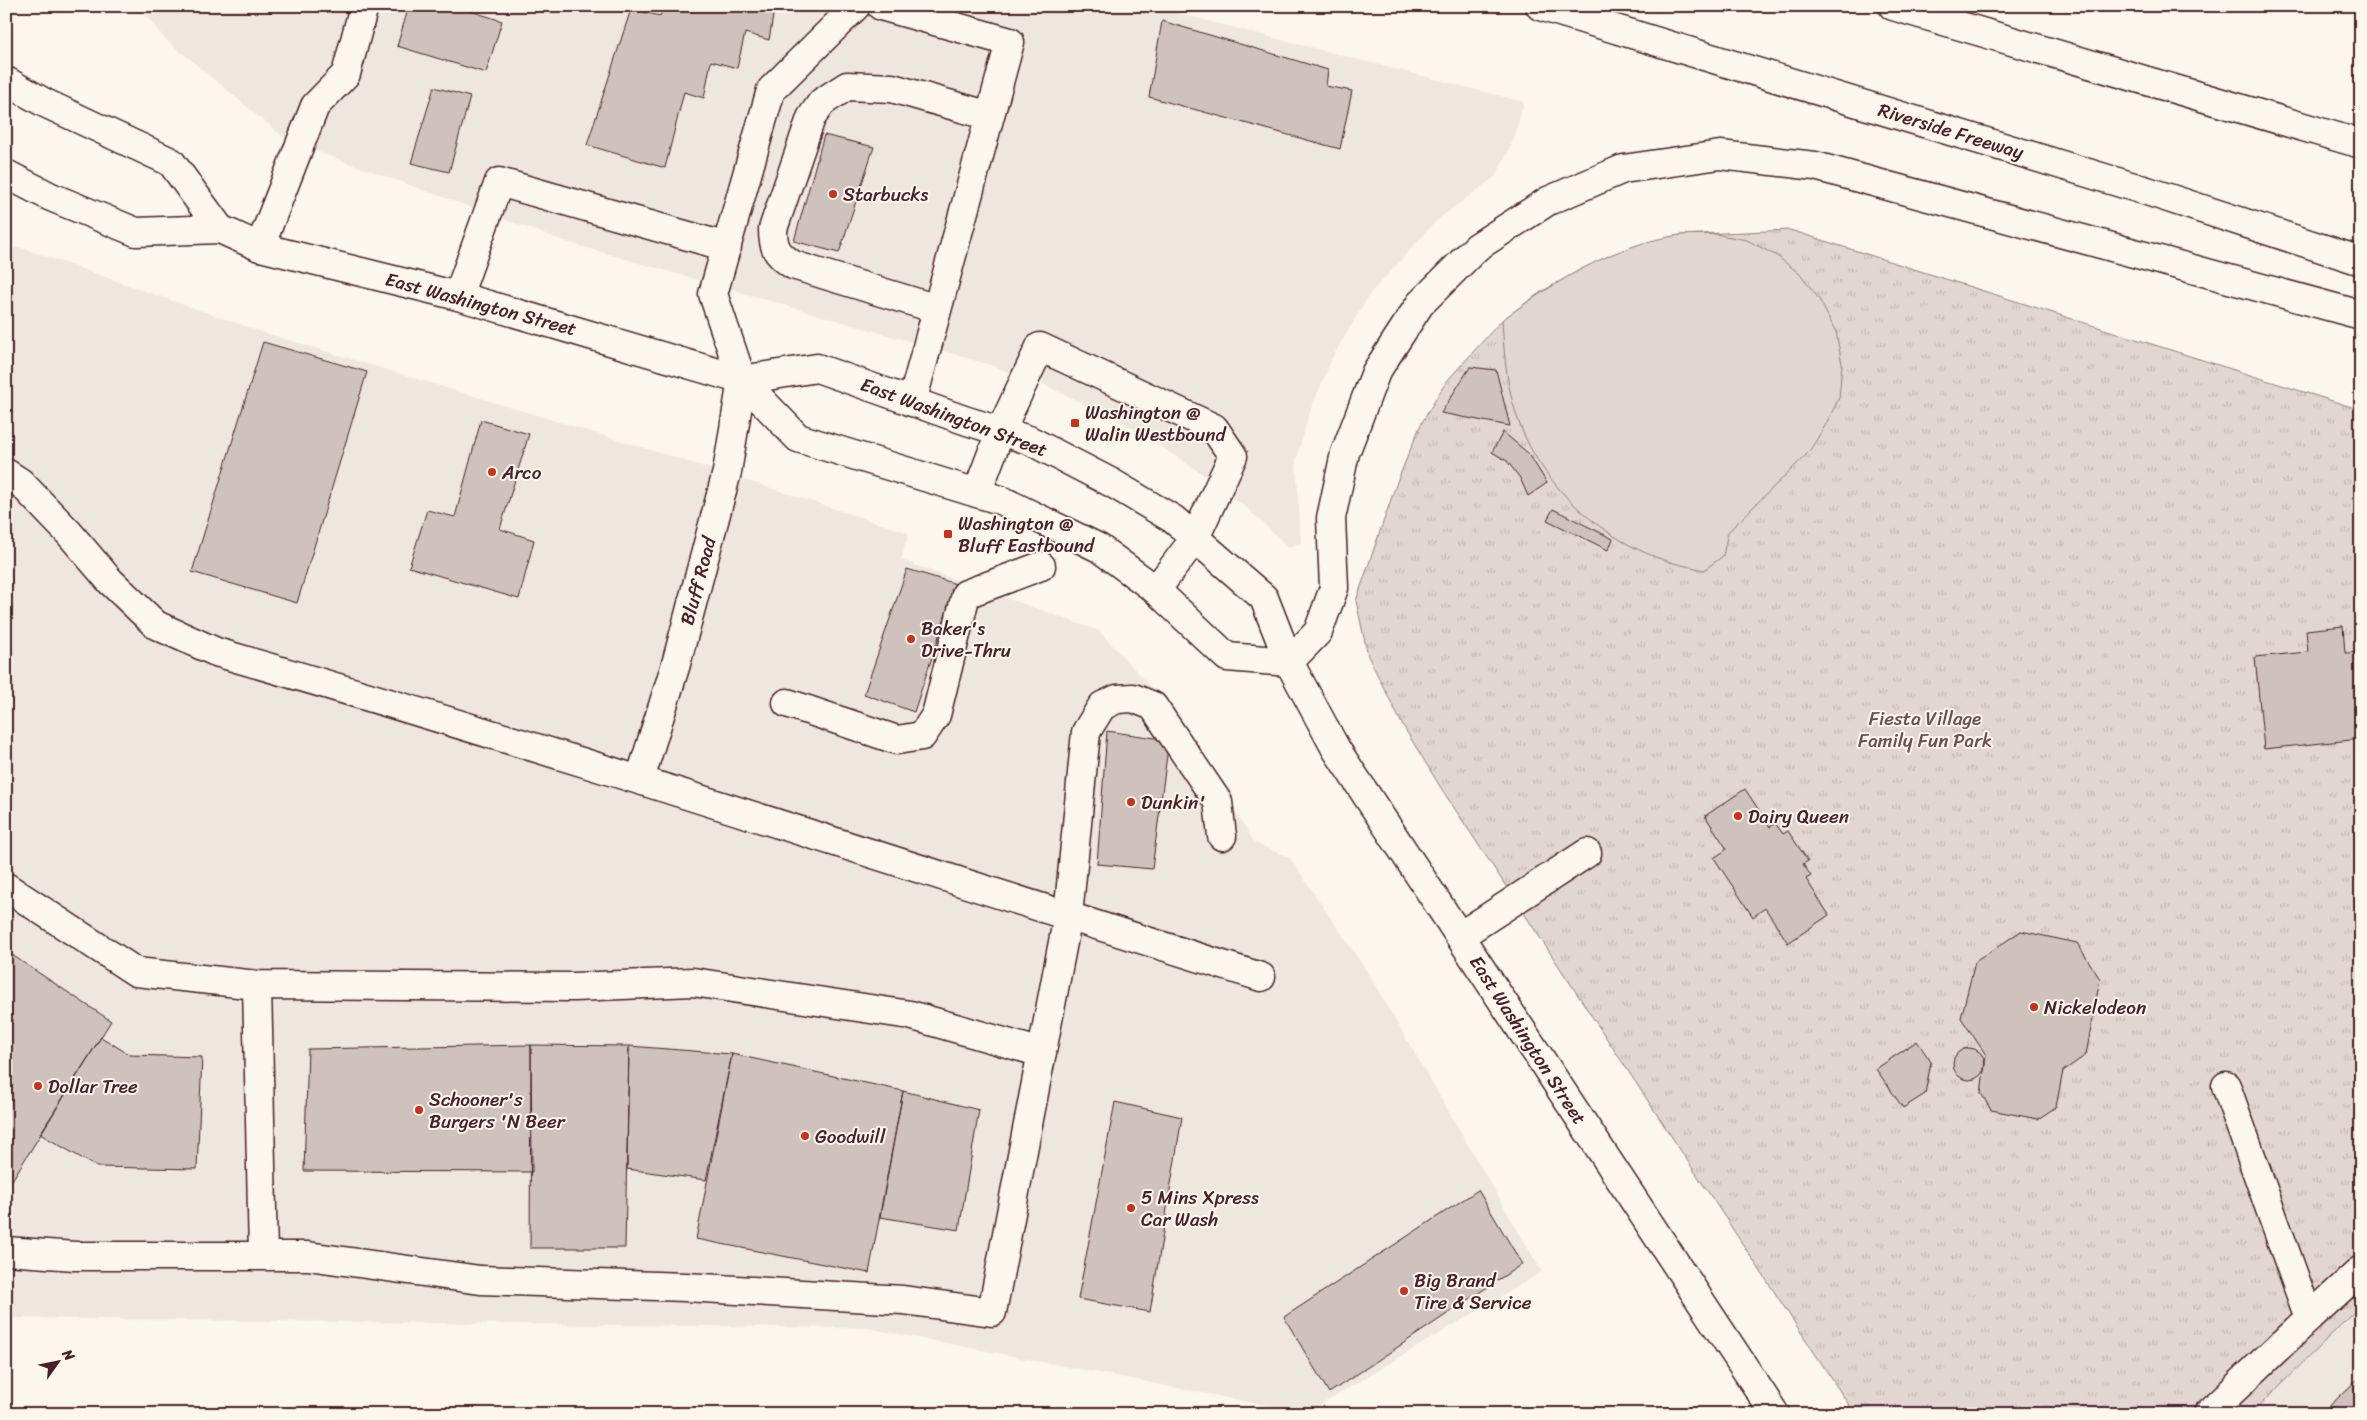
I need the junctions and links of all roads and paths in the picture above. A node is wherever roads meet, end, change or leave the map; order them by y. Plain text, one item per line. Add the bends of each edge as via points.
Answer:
1 (364, 6) edge
2 (856, 6) edge
3 (881, 6) edge
4 (1540, 6) edge
5 (1893, 6) edge
6 (6, 81) edge
7 (990, 116) junction
8 (2361, 144) edge
9 (6, 174) edge
10 (220, 229) junction
11 (260, 247) junction
12 (727, 247) junction
13 (2361, 261) edge
14 (458, 296) junction
15 (938, 308) junction
16 (2361, 315) edge
17 (742, 380) junction
18 (912, 402) junction
19 (1000, 432) junction
20 (6, 473) edge
21 (977, 493) junction
22 (1195, 538) junction
23 (1041, 566) dead end
24 (1156, 590) junction
25 (1289, 662) junction
26 (787, 702) dead end
27 (640, 779) junction
28 (1222, 836) dead end
29 (1587, 854) dead end
30 (6, 887) edge
31 (1068, 916) junction
32 (1460, 936) junction
33 (1261, 977) dead end
34 (257, 985) junction
35 (1042, 1053) junction
36 (2226, 1086) dead end
37 (6, 1251) edge
38 (263, 1255) junction
39 (2361, 1270) edge
40 (2309, 1318) junction
41 (1775, 1414) edge
42 (2208, 1414) edge

1 - 11 main road via 346,74 315,106
2 - 12 main road via 771,90
3 - 7 main road via 1010,42
4 - 13 main road, Riverside Freeway via 2138,188
5 - 8 main road
6 - 10 main road via 44,103 172,162
7 - 15 main road
7 - 15 main road via 892,88 847,86 822,102 811,118 773,229 773,243 780,256 793,265
9 - 10 main road, East Washington Street via 51,197 136,232
10 - 11 main road, East Washington Street
11 - 14 main road, East Washington Street
12 - 14 main road via 499,182
12 - 17 main road via 713,294
14 - 17 main road, East Washington Street
15 - 18 main road
16 - 25 main road via 1815,166 1720,155 1624,169 1548,201 1478,248 1420,304 1376,372 1345,453 1331,518 1334,588 1318,632
17 - 18 main road, East Washington Street via 817,368
17 - 21 main road, East Washington Street via 798,438
17 - 27 main road, Bluff Road via 727,472 676,664
18 - 19 main road, East Washington Street
19 - 21 main road
19 - 22 main road, East Washington Street via 1029,440 1112,483 1174,519
19 - 22 main road via 1040,347 1214,428 1233,456
20 - 27 main road via 20,482 110,581 156,625 216,652
21 - 24 main road, East Washington Street via 1003,501 1099,548
22 - 24 main road
22 - 25 main road, East Washington Street via 1264,598
23 - 26 main road via 966,594 936,715 922,736 897,740
24 - 25 main road, East Washington Street via 1227,657
25 - 32 main road, East Washington Street via 1336,749
27 - 31 main road
28 - 31 main road via 1218,802 1153,706 1133,698 1117,699 1102,706 1086,732
29 - 32 main road
30 - 34 main road via 136,972
31 - 33 main road
31 - 35 main road
32 - 41 main road, East Washington Street
34 - 35 main road via 574,987 693,982 910,1015
34 - 38 main road
35 - 38 main road via 992,1312 894,1299 480,1280 308,1256
36 - 40 main road
37 - 38 main road via 75,1256
39 - 40 main road
40 - 42 main road

